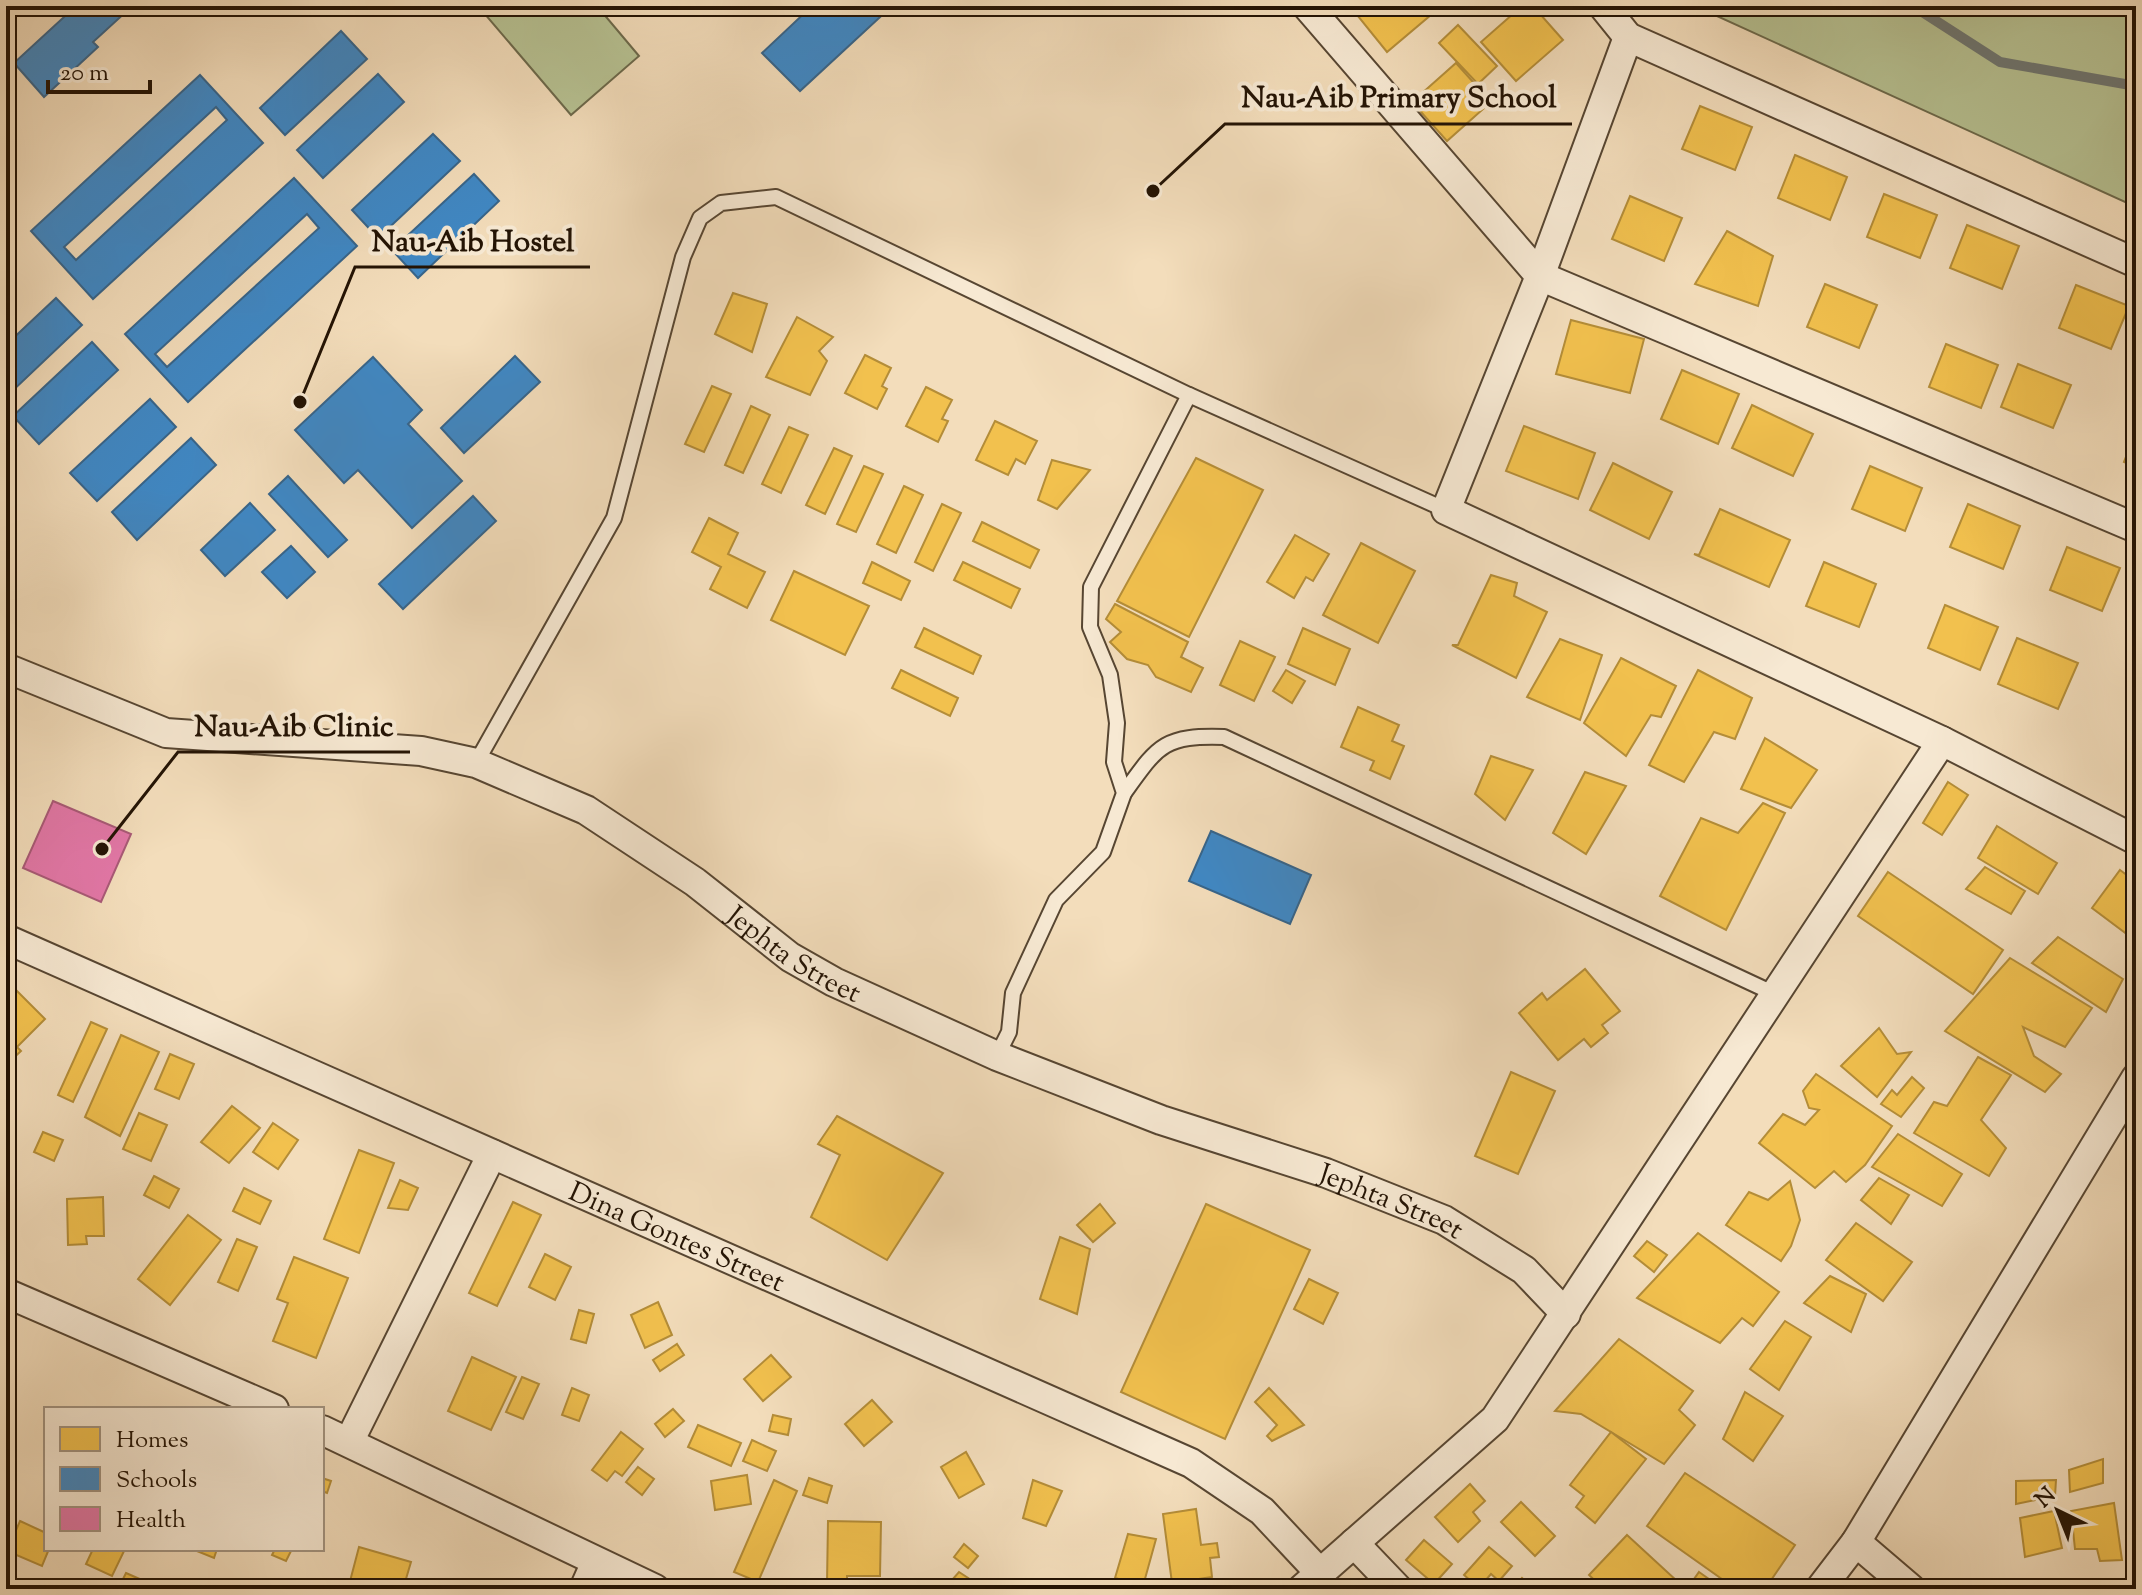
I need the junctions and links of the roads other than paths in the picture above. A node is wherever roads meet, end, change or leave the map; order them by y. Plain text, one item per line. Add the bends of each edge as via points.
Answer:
1 (1307, 6) edge
2 (1603, 6) edge
3 (1628, 37) junction
4 (2136, 263) edge
5 (1540, 276) junction
6 (1189, 395) junction
7 (1446, 510) junction
8 (2136, 528) edge
9 (6, 668) edge
10 (1942, 741) junction
11 (476, 763) junction
12 (1124, 793) junction
13 (2136, 840) edge
14 (6, 939) edge
15 (1775, 994) junction
16 (997, 1056) junction
17 (2136, 1078) edge
18 (492, 1154) junction
19 (6, 1293) edge
20 (1566, 1314) junction
21 (269, 1407) edge
22 (324, 1431) edge
23 (349, 1442) junction
24 (1856, 1542) junction
25 (1354, 1543) junction
26 (596, 1562) junction
27 (1311, 1581) edge
28 (584, 1589) edge
29 (655, 1589) edge
30 (1398, 1589) edge
31 (1820, 1589) edge
32 (1911, 1589) edge

1 - 5 street
2 - 3 street
3 - 4 street
3 - 5 street
5 - 7 street
5 - 8 street
6 - 7 lane
6 - 11 lane via 776,197 721,203 700,218 683,257 614,518
6 - 12 lane via 1091,587 1090,627 1110,675 1117,723 1114,762
7 - 10 street
9 - 11 street, Jephta Street via 166,733 421,751
10 - 13 street
10 - 15 street
11 - 16 street, Jephta Street via 586,810 695,882 790,957 834,982
12 - 15 lane via 1153,752 1188,736 1224,737
12 - 16 lane via 1103,852 1056,900 1013,993 1009,1032
14 - 18 street, Dina Gontes Street
15 - 20 street
16 - 20 street, Jephta Street via 1444,1220 1524,1270
17 - 24 street
18 - 23 street
18 - 27 street, Dina Gontes Street via 1191,1463 1262,1511
19 - 21 street
20 - 25 street via 1495,1419
22 - 23 street
23 - 26 street
24 - 31 street
24 - 32 street
25 - 27 street
25 - 30 street
26 - 28 street
26 - 29 street

